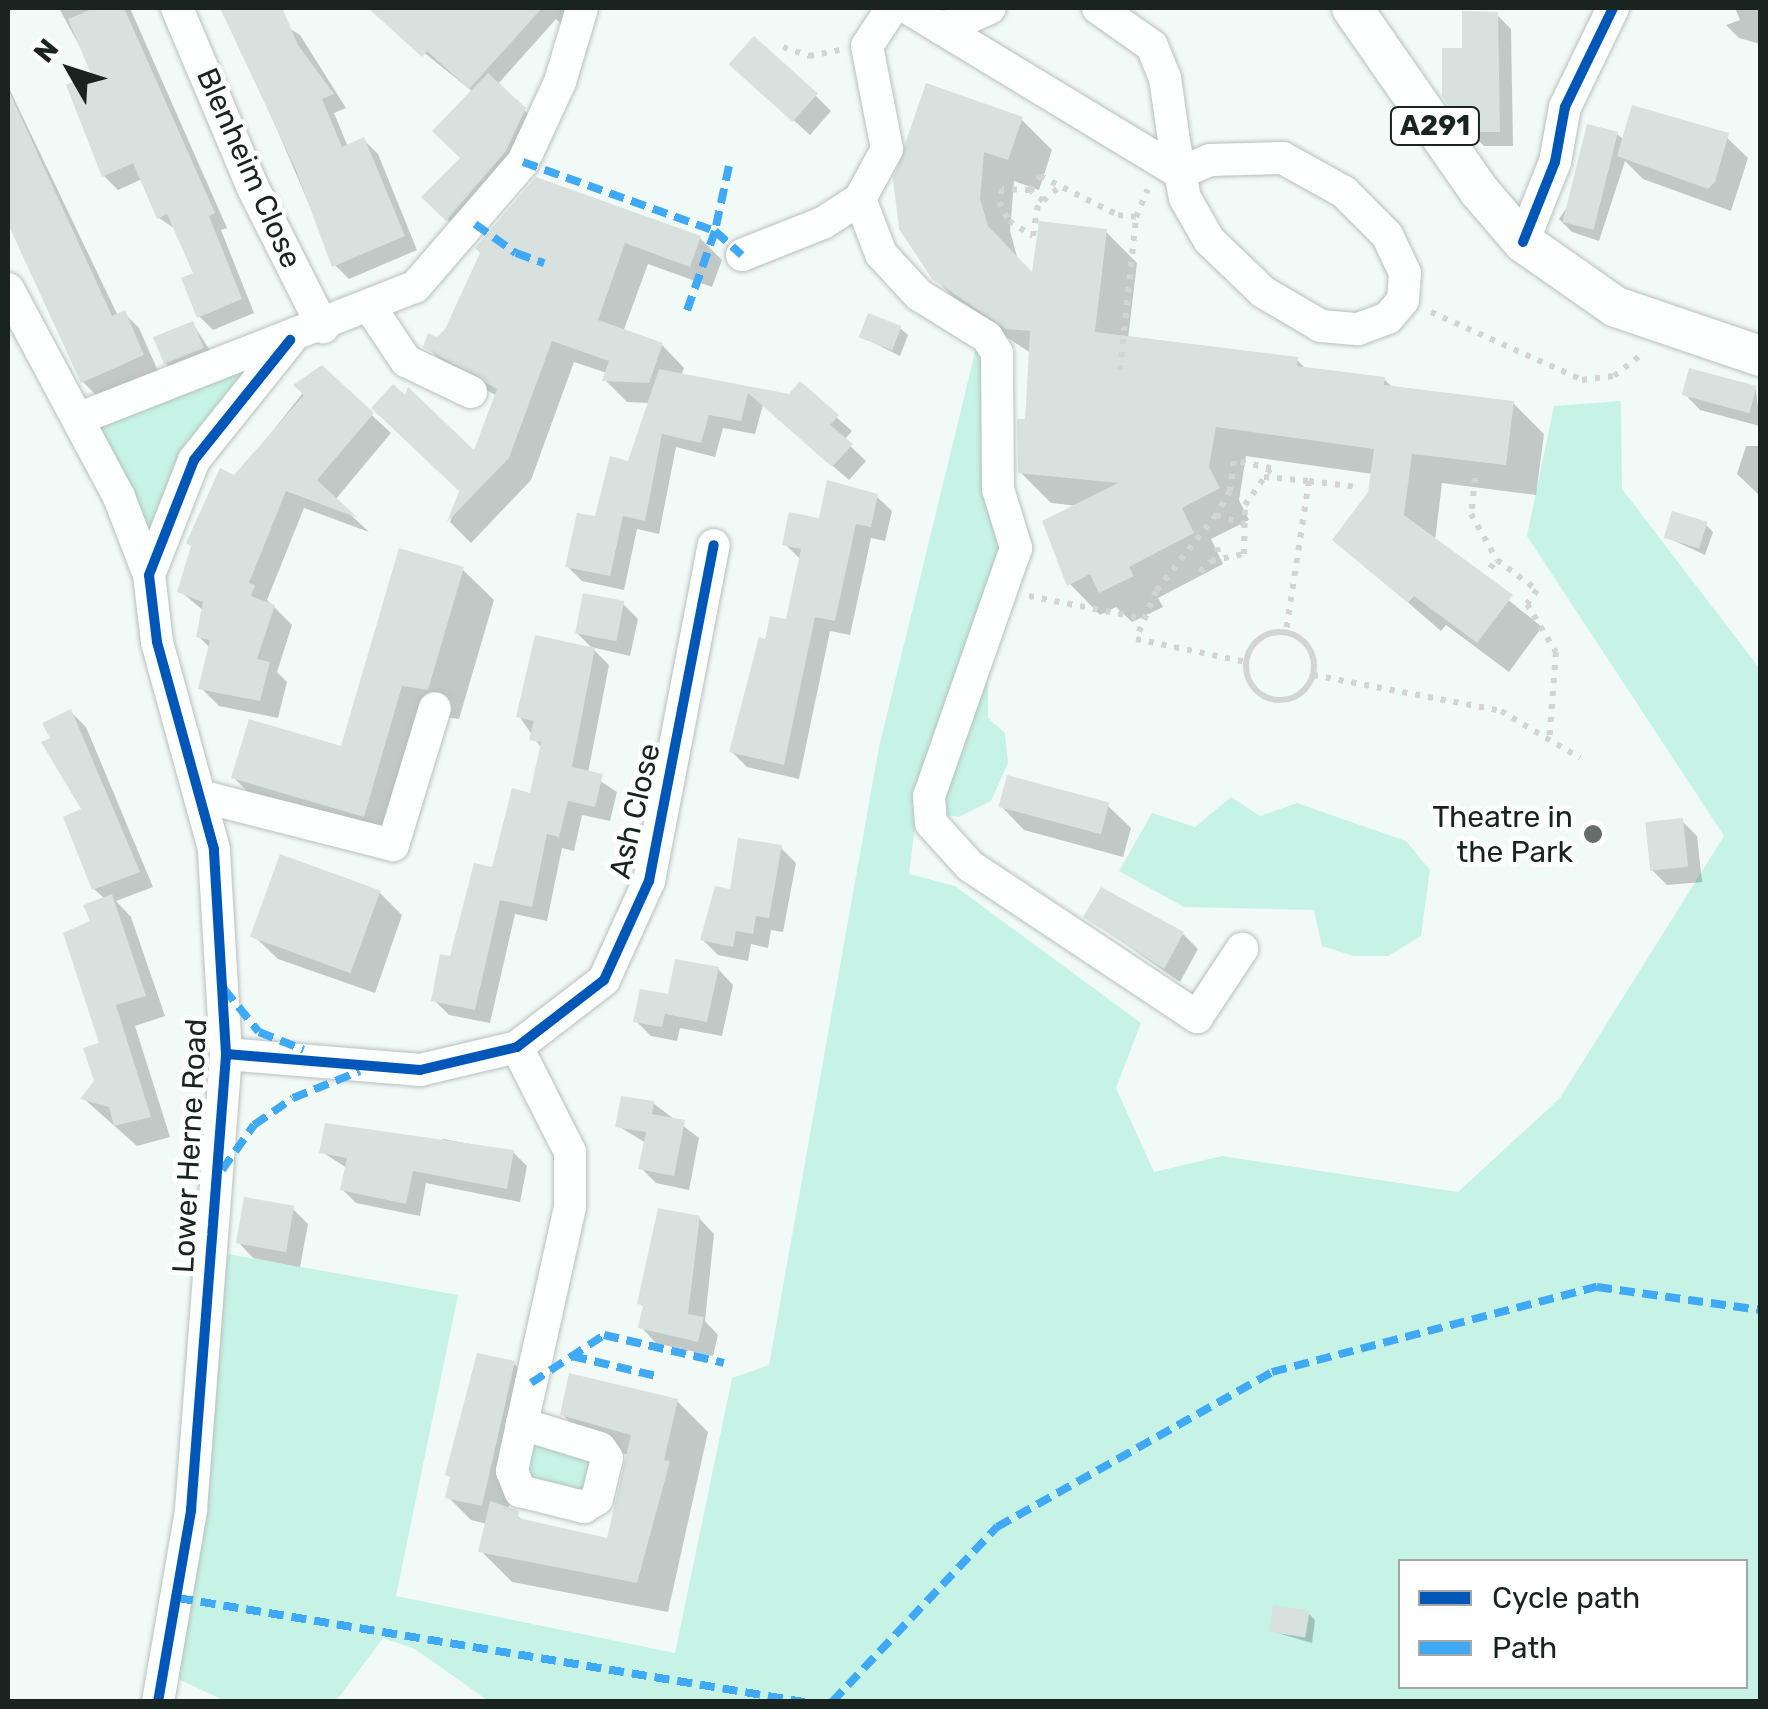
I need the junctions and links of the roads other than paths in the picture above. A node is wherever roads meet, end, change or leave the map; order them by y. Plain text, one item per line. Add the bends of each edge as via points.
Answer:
1 (177, 8) edge
2 (582, 8) edge
3 (908, 8) edge
4 (990, 8) edge
5 (1098, 8) edge
6 (1352, 8) edge
7 (1613, 8) edge
8 (884, 19) edge
9 (942, 29) junction
10 (1180, 173) junction
11 (860, 199) junction
12 (1523, 242) junction
13 (742, 255) dead end
14 (8, 289) edge
15 (370, 308) junction
16 (323, 326) junction
17 (290, 340) junction
18 (1760, 356) edge
19 (470, 392) dead end
20 (80, 418) junction
21 (714, 545) dead end
22 (150, 574) junction
23 (435, 708) dead end
24 (204, 797) junction
25 (1242, 949) dead end
26 (517, 1047) junction
27 (226, 1054) junction
28 (522, 1424) dead end
29 (158, 1702) edge

1 - 16 street, Blenheim Close via 253,188
2 - 15 street, Lower Herne Road via 560,82 523,162 415,287
3 - 9 street
4 - 9 street
5 - 10 street via 1152,46 1165,78
6 - 12 main road, A291 via 1480,192
7 - 12 street via 1598,26 1565,107 1554,162
8 - 11 street via 867,46 887,150
9 - 10 street
10 - 10 street via 1184,198 1208,240 1263,292 1322,326 1358,329 1388,318 1403,300 1406,273 1387,235 1344,192 1283,158 1210,160
11 - 13 street via 822,224
11 - 25 street via 881,254 919,296 987,337 997,353 998,490 1016,548 929,796 931,824 970,866 1197,1017
12 - 18 main road, A291 via 1616,307
14 - 20 street, Lower Herne Road
15 - 16 street, Lower Herne Road
15 - 19 street via 406,362
16 - 17 street, Lower Herne Road
17 - 20 street, Lower Herne Road
17 - 22 street, Lower Herne Road via 194,460
20 - 22 street, Lower Herne Road
21 - 26 street, Ash Close via 650,881 604,980
22 - 24 street, Lower Herne Road via 157,642
23 - 24 street via 393,846
24 - 27 street, Lower Herne Road via 214,850
26 - 27 street, Ash Close via 420,1070
26 - 28 street via 570,1152 570,1207
27 - 29 street, Lower Herne Road via 191,1510

